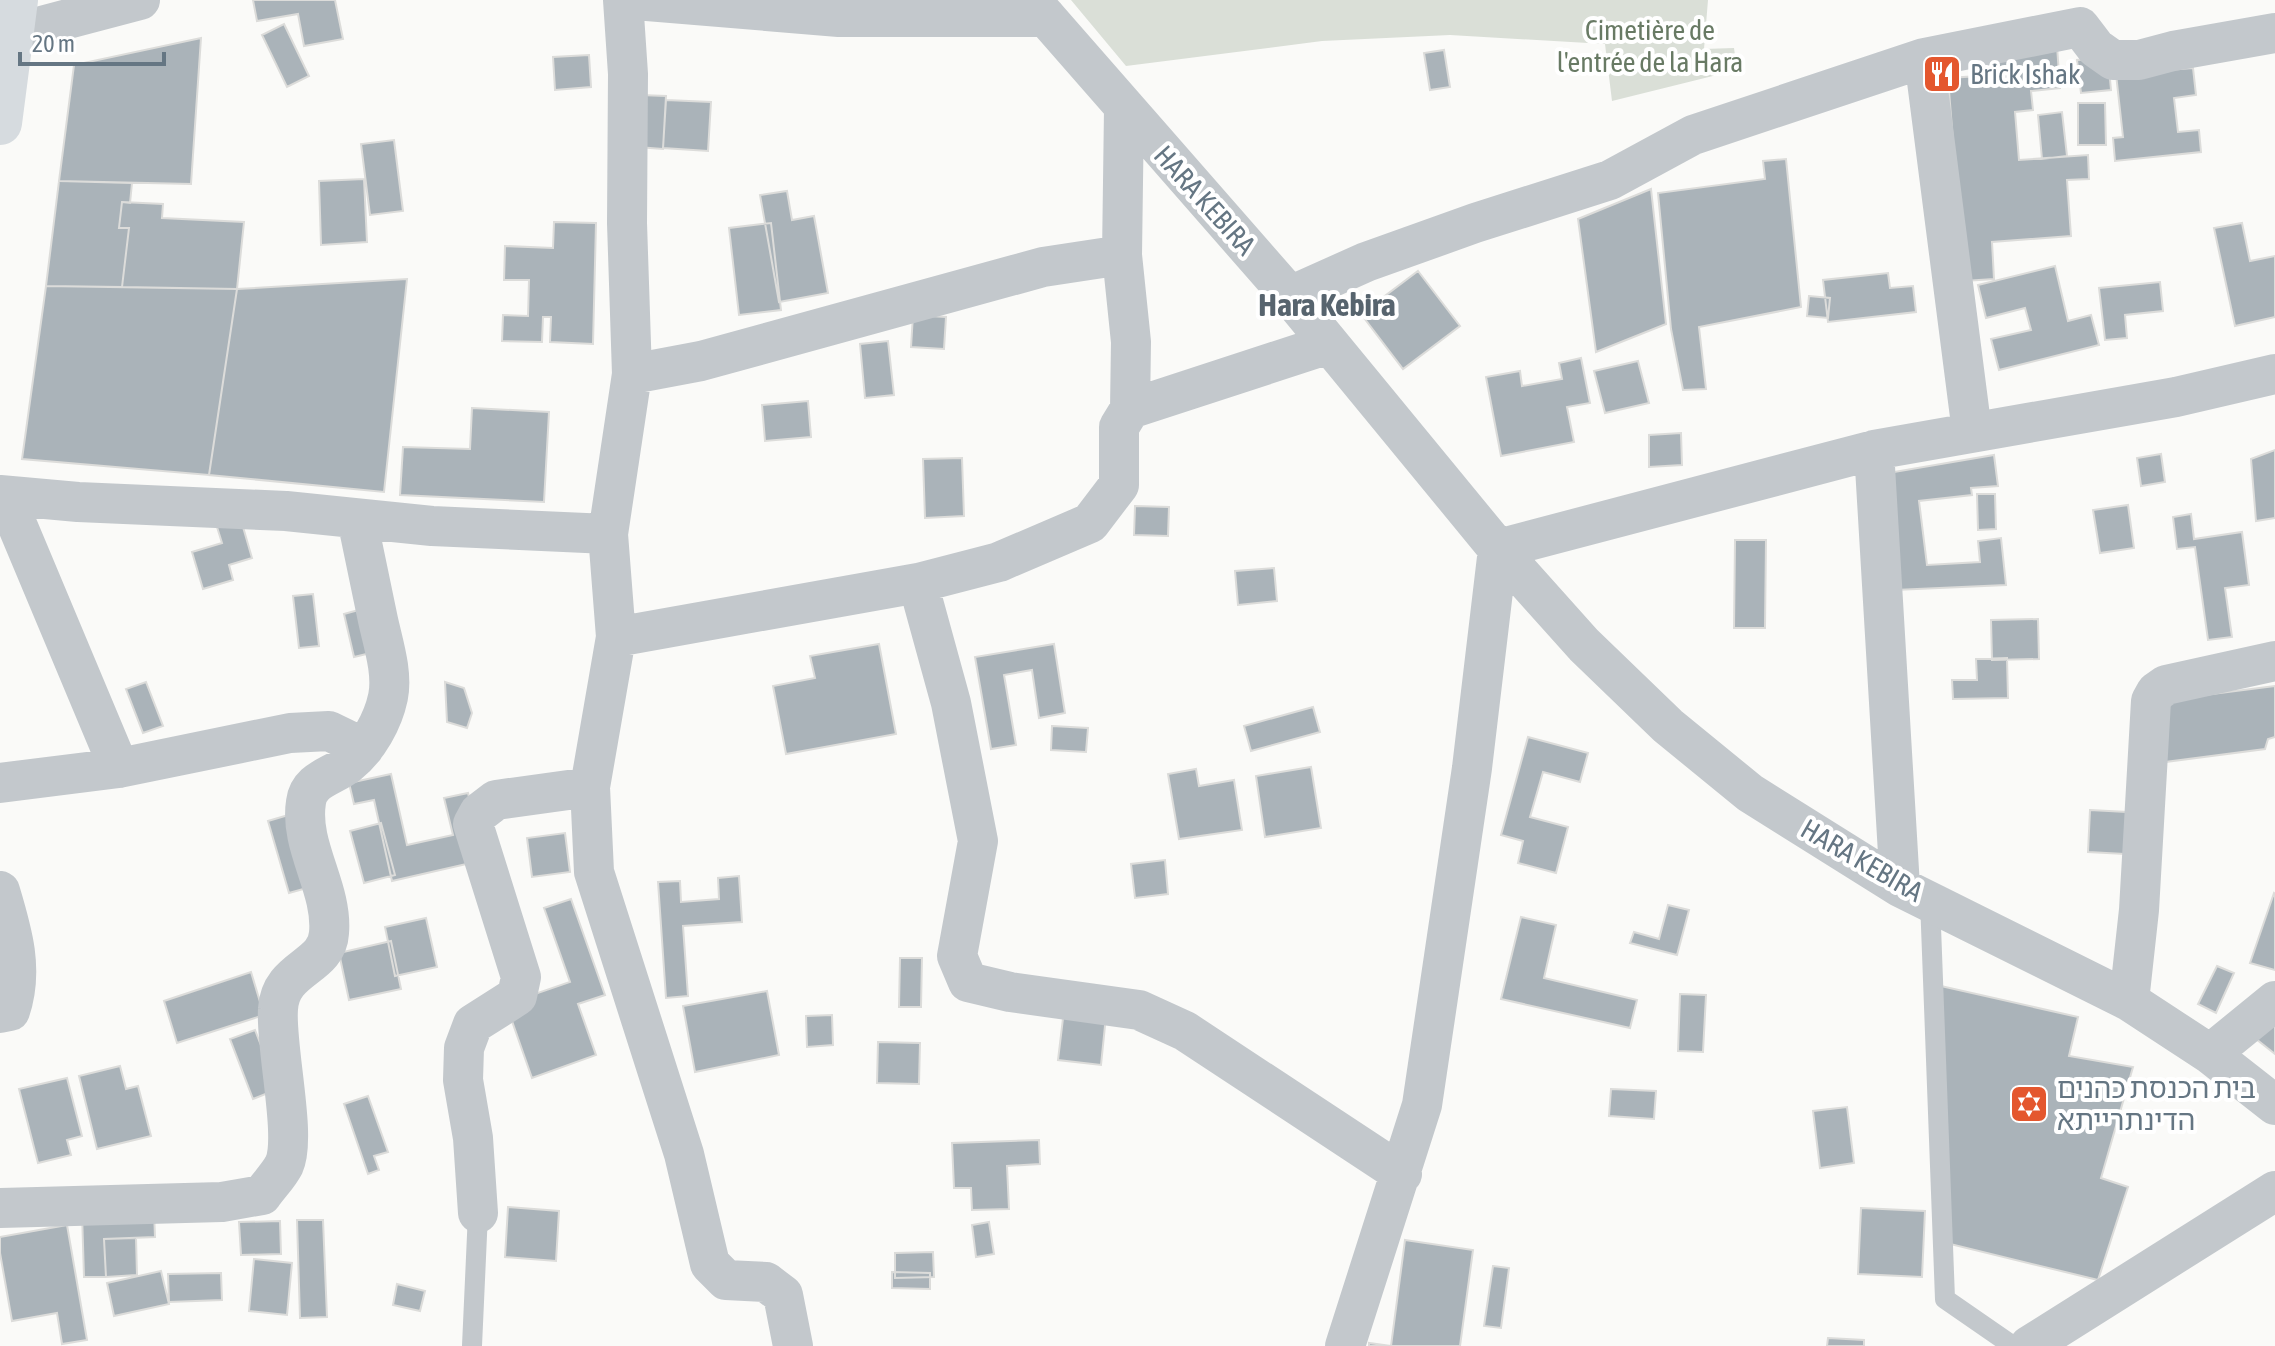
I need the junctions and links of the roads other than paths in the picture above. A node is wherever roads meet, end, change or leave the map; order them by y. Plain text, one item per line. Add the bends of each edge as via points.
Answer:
1 (140, 0) edge
2 (623, 0) edge
3 (635, 0) edge
4 (1039, 8) edge
5 (2083, 13) edge
6 (14, 17) edge
7 (2275, 33) edge
8 (1924, 58) junction
9 (1124, 109) junction
10 (0, 123) edge
11 (1122, 255) junction
12 (1290, 296) junction
13 (1329, 344) junction
14 (632, 374) junction
15 (2275, 374) edge
16 (1130, 409) junction
17 (1972, 432) junction
18 (1874, 450) junction
19 (2, 496) edge
20 (357, 519) junction
21 (608, 534) junction
22 (1498, 549) junction
23 (918, 583) junction
24 (616, 637) junction
25 (2275, 661) edge
26 (364, 748) junction
27 (119, 768) junction
28 (0, 783) edge
29 (590, 787) junction
30 (0, 891) edge
31 (1915, 893) junction
32 (2129, 1001) junction
33 (2275, 1001) edge
34 (0, 1013) edge
35 (2210, 1054) junction
36 (2275, 1105) edge
37 (1402, 1174) junction
38 (2275, 1191) edge
39 (0, 1208) edge
40 (478, 1213) joint
41 (472, 1346) edge
42 (793, 1346) edge
43 (1345, 1346) edge
44 (2013, 1346) edge
45 (2029, 1346) edge

1 - 6 street
2 - 14 street
3 - 4 street via 839,17
4 - 9 street, HARA KEBIRA
5 - 7 street via 2096,48 2113,60 2139,60
5 - 8 street
6 - 10 main road
8 - 12 street via 1693,135 1610,180 1366,262
8 - 17 street
9 - 11 street
9 - 12 street, HARA KEBIRA
11 - 14 street via 1043,267 701,361
11 - 16 street via 1131,342
12 - 13 street, HARA KEBIRA
13 - 16 street
13 - 22 street, HARA KEBIRA
14 - 21 street
15 - 17 street
16 - 23 street via 1119,427 1119,485 1090,523 999,562
17 - 18 street
18 - 22 street
18 - 31 street
19 - 20 street
19 - 27 street
20 - 21 street
20 - 26 street via 387,661 389,695
21 - 24 street
22 - 31 street, HARA KEBIRA via 1584,645 1668,726 1750,793
22 - 37 street via 1422,1105
23 - 24 street
23 - 37 street via 951,703 978,841 957,956 968,982 1139,1010 1185,1031
24 - 29 street
25 - 32 street via 2166,685 2151,701
26 - 27 street via 329,731 290,733
26 - 39 street via 313,784 306,798 304,820 329,916 329,935 323,953 290,977 277,1005 288,1131 285,1164 262,1195 222,1202
27 - 28 street
29 - 40 street via 496,800 473,824 521,977 517,996 473,1024 464,1048
29 - 42 street via 594,872 684,1154 710,1264 726,1280 766,1282 783,1295
30 - 34 street via 18,989 10,1011
31 - 32 street, HARA KEBIRA
31 - 44 lane via 1945,1299
32 - 35 street, HARA KEBIRA
33 - 35 street
35 - 36 street, HARA KEBIRA
37 - 43 street
38 - 45 street
40 - 41 lane

